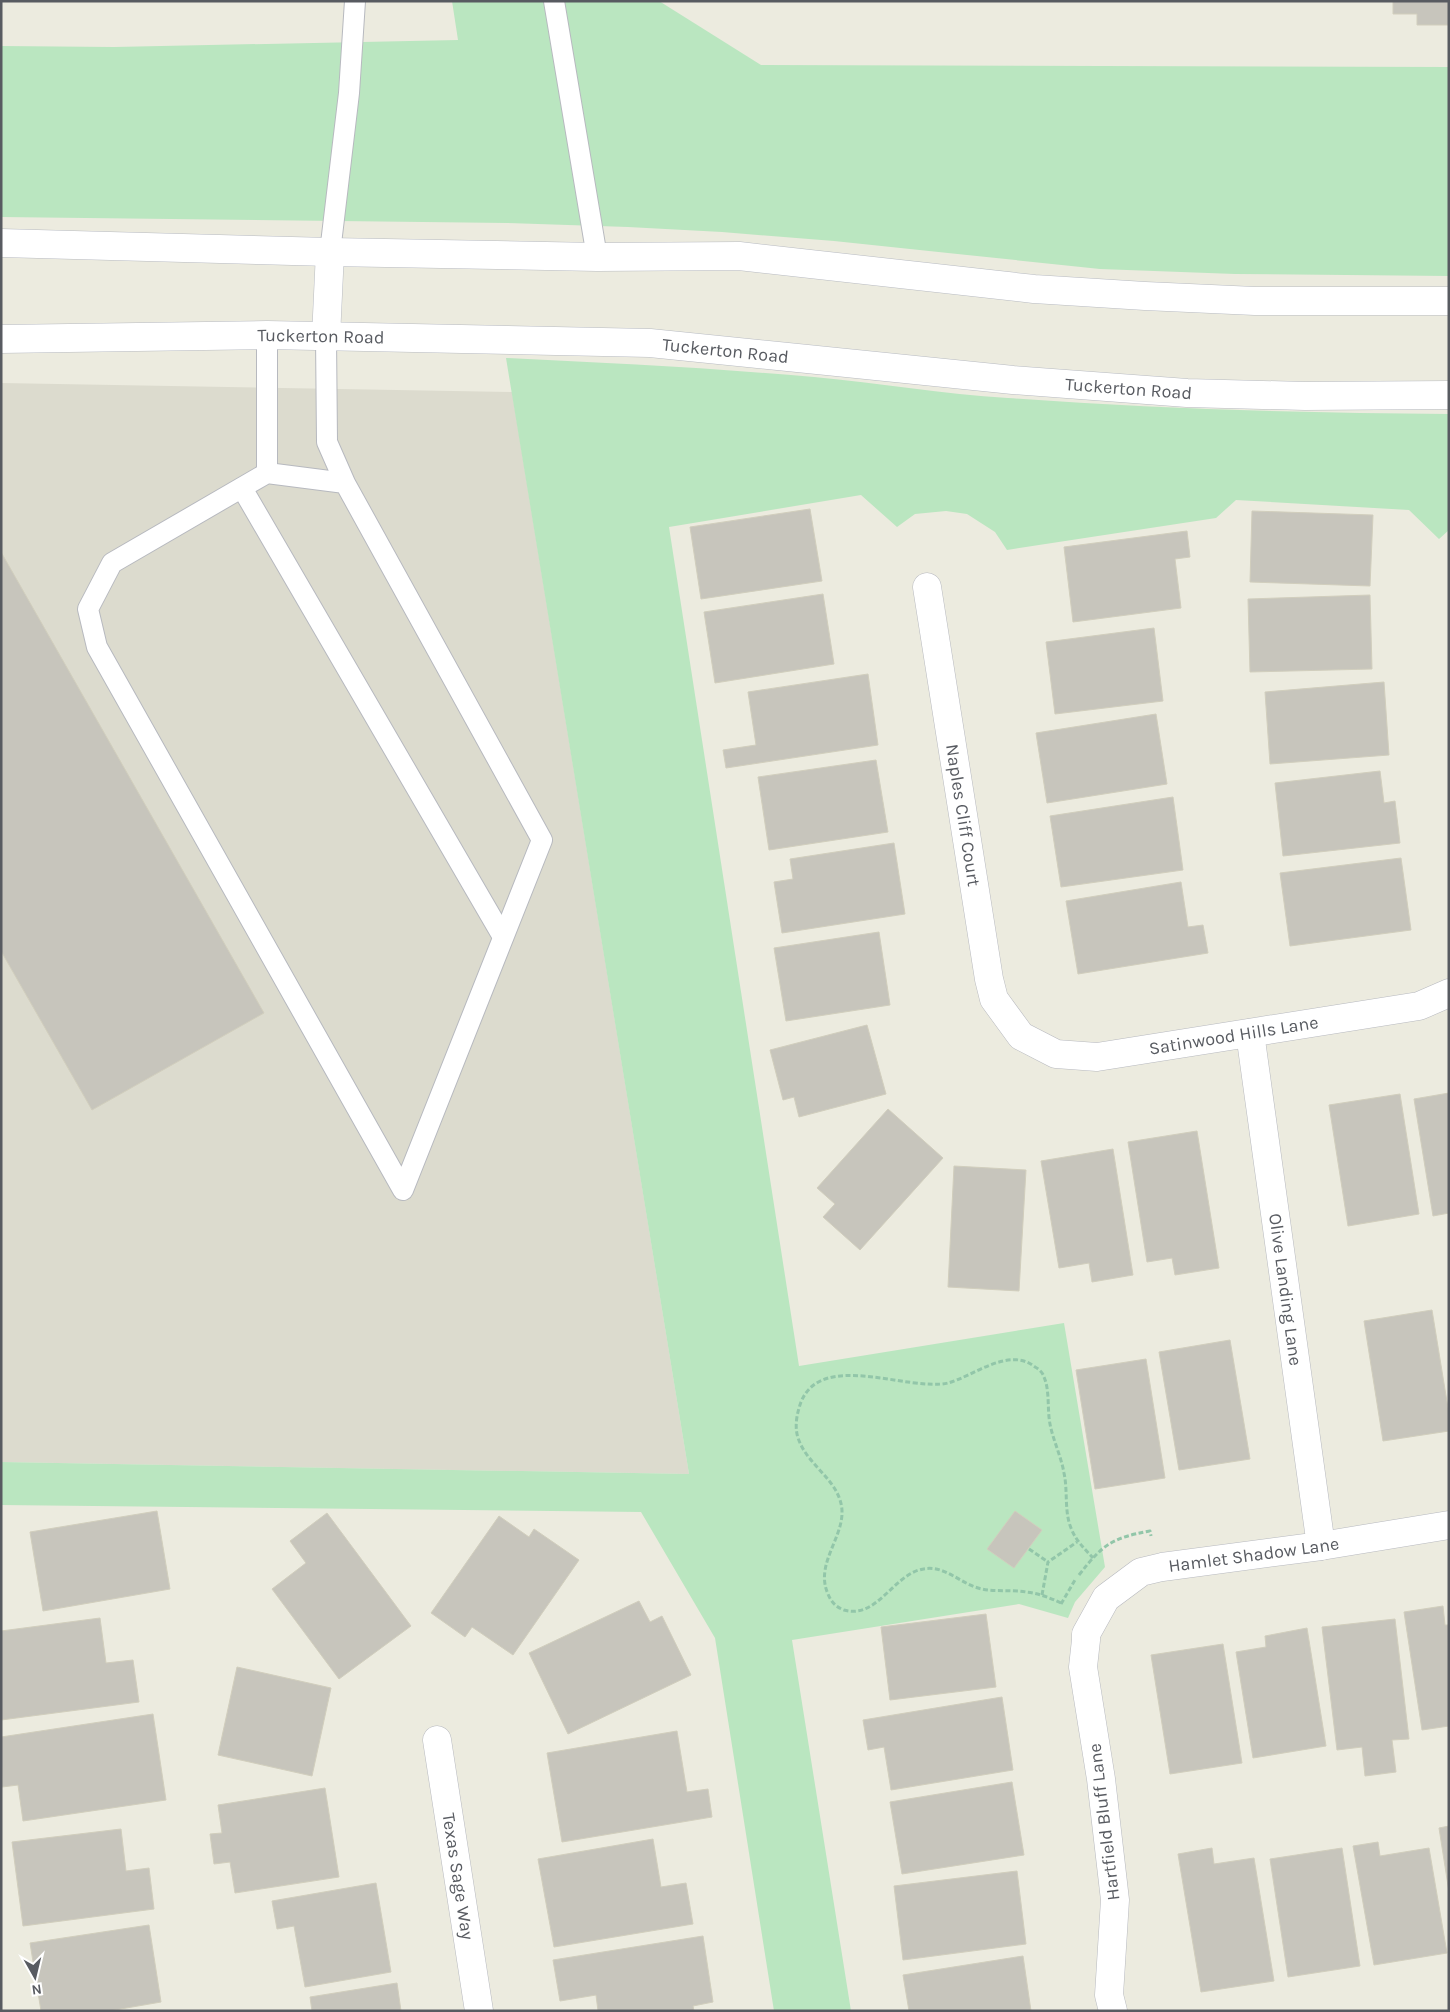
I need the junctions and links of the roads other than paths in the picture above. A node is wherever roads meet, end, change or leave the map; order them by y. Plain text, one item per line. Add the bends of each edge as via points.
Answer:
1 (355, 1) edge
2 (554, 1) edge
3 (1, 243) edge
4 (330, 252) junction
5 (597, 257) junction
6 (1449, 301) edge
7 (267, 335) junction
8 (326, 336) junction
9 (1, 339) edge
10 (1449, 395) edge
11 (267, 473) junction
12 (345, 483) junction
13 (242, 488) junction
14 (927, 587) dead end
15 (503, 937) junction
16 (1449, 993) edge
17 (1250, 1033) junction
18 (1021, 1036) joint
19 (1449, 1525) edge
20 (1321, 1546) junction
21 (1086, 1634) joint
22 (437, 1740) dead end
23 (479, 2011) edge
24 (1113, 2011) edge

1 - 4 lane via 349,93
2 - 5 lane
3 - 4 main road
4 - 5 main road
4 - 8 main road
5 - 6 main road via 739,256 1034,289 1146,296 1255,301
7 - 8 main road, Tuckerton Road
7 - 9 main road, Tuckerton Road
7 - 11 lane
8 - 10 main road, Tuckerton Road via 650,343 1013,380 1187,393
8 - 12 lane via 327,442
11 - 12 lane
11 - 13 lane
12 - 15 lane via 542,840
13 - 15 lane
13 - 15 lane via 112,563 88,610 97,647 403,1190
14 - 18 main road, Naples Cliff Court via 989,979 994,999
16 - 17 main road, Satinwood Hills Lane via 1419,1006
17 - 18 main road, Satinwood Hills Lane via 1097,1057 1056,1054
17 - 20 main road, Olive Landing Lane
19 - 20 main road, Hamlet Shadow Lane
20 - 21 main road, Hamlet Shadow Lane via 1141,1572 1106,1598
21 - 24 main road, Hartfield Bluff Lane via 1083,1667 1101,1779 1114,1900 1109,1995
22 - 23 main road, Texas Sage Way

